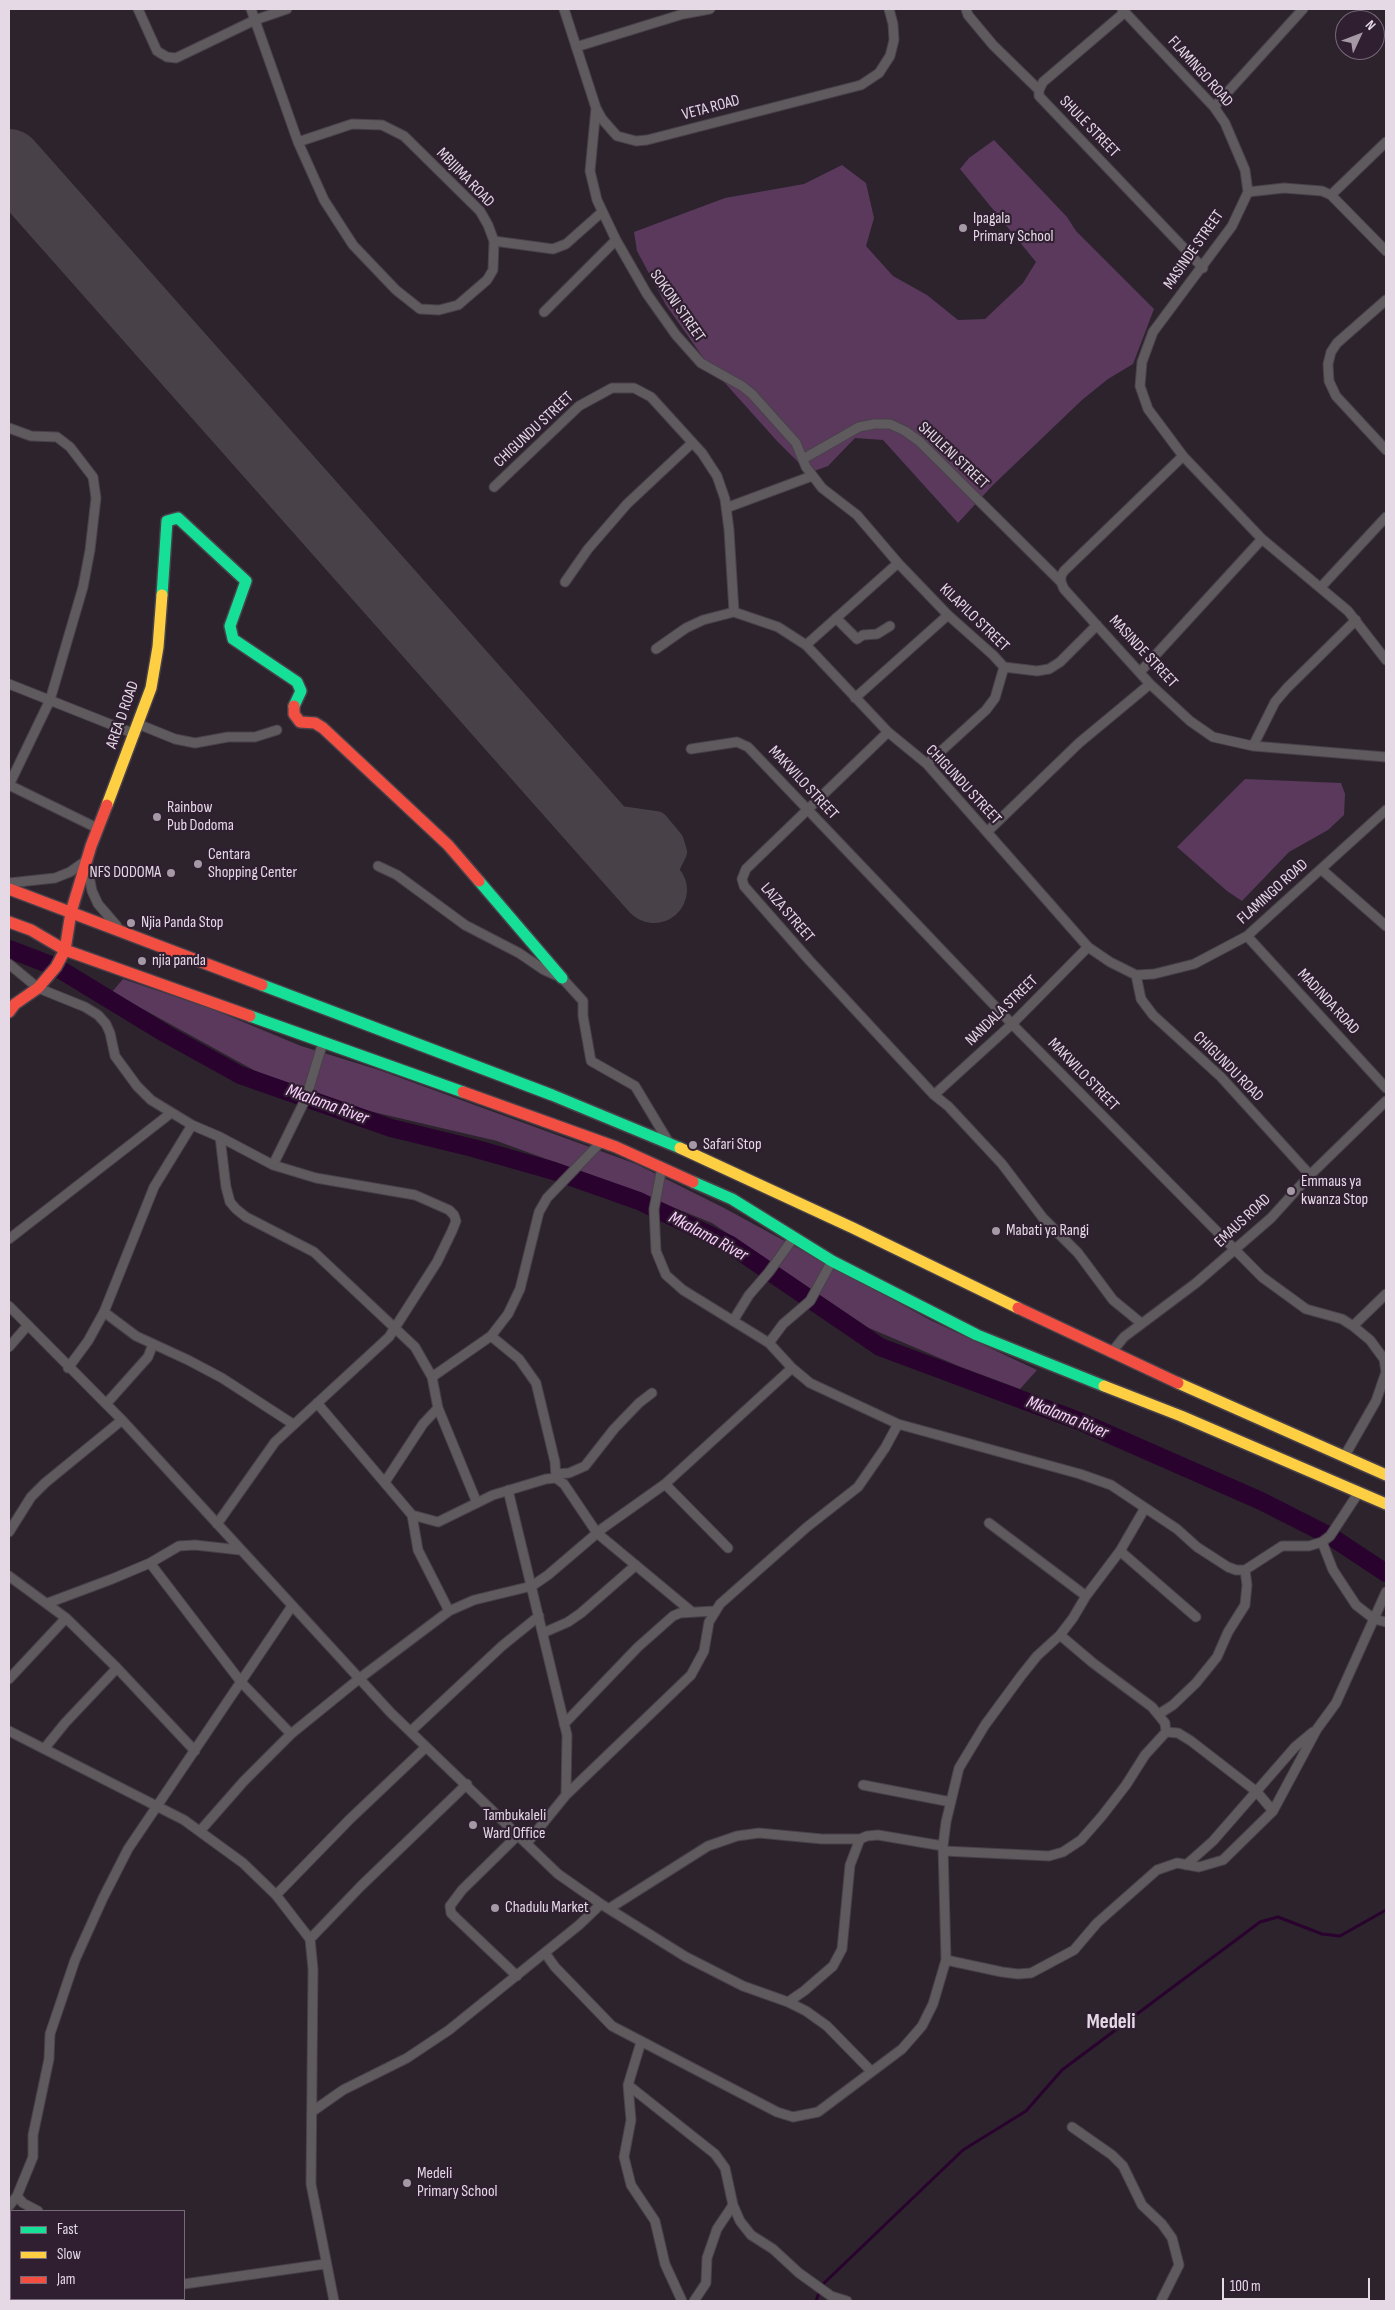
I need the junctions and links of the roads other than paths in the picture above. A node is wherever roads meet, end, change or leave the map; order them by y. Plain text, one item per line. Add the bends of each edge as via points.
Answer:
1 (138, 9) edge
2 (251, 9) edge
3 (287, 9) edge
4 (564, 9) edge
5 (710, 9) edge
6 (889, 9) edge
7 (966, 9) edge
8 (1303, 9) edge
9 (1124, 10) edge
10 (255, 20) junction
11 (576, 47) junction
12 (1038, 90) junction
13 (1214, 106) junction
14 (596, 108) junction
15 (298, 142) junction
16 (1386, 142) edge
17 (1248, 192) junction
18 (1331, 195) junction
19 (602, 212) junction
20 (494, 240) junction
21 (616, 240) junction
22 (1386, 251) edge
23 (1203, 268) junction
24 (1386, 300) edge
25 (544, 312) dead end
26 (9, 428) edge
27 (692, 443) junction
28 (1386, 450) edge
29 (1183, 456) junction
30 (803, 459) junction
31 (812, 476) junction
32 (494, 487) dead end
33 (726, 508) junction
34 (1386, 516) edge
35 (1262, 539) junction
36 (898, 563) junction
37 (564, 582) dead end
38 (1060, 582) junction
39 (1321, 587) junction
40 (734, 612) junction
41 (948, 615) junction
42 (836, 618) junction
43 (1356, 620) junction
44 (890, 626) dead end
45 (1097, 626) junction
46 (806, 645) junction
47 (656, 649) dead end
48 (1386, 660) edge
49 (1004, 667) junction
50 (1140, 672) junction
51 (9, 684) edge
52 (1150, 684) junction
53 (856, 698) junction
54 (50, 700) junction
55 (136, 729) junction
56 (277, 730) dead end
57 (888, 732) junction
58 (1252, 746) junction
59 (692, 750) dead end
60 (1386, 757) edge
61 (926, 764) junction
62 (9, 785) edge
63 (808, 810) junction
64 (1386, 810) edge
65 (97, 828) junction
66 (986, 832) junction
67 (87, 860) junction
68 (378, 866) dead end
69 (1321, 869) junction
70 (9, 882) edge
71 (9, 889) edge
72 (71, 912) junction
73 (9, 922) edge
74 (1386, 926) edge
75 (123, 932) junction
76 (1247, 936) junction
77 (1088, 947) junction
78 (65, 950) junction
79 (10, 967) edge
80 (1136, 975) junction
81 (562, 978) junction
82 (38, 988) junction
83 (9, 1012) edge
84 (1012, 1024) junction
85 (323, 1042) junction
86 (1386, 1088) edge
87 (934, 1095) junction
88 (1386, 1101) edge
89 (171, 1113) junction
90 (192, 1125) junction
91 (220, 1137) junction
92 (601, 1142) junction
93 (670, 1143) junction
94 (273, 1165) junction
95 (662, 1167) junction
96 (1310, 1175) junction
97 (794, 1237) junction
98 (9, 1239) edge
99 (1234, 1251) junction
100 (832, 1261) junction
101 (1386, 1294) edge
102 (9, 1306) edge
103 (104, 1312) junction
104 (733, 1321) junction
105 (1142, 1323) junction
106 (28, 1324) junction
107 (1354, 1326) junction
108 (396, 1329) junction
109 (491, 1336) junction
110 (768, 1343) junction
111 (154, 1344) junction
112 (9, 1346) edge
113 (1111, 1353) junction
114 (68, 1368) junction
115 (792, 1368) junction
116 (432, 1377) junction
117 (652, 1393) dead end
118 (317, 1403) junction
119 (106, 1404) junction
120 (438, 1408) junction
121 (122, 1420) junction
122 (293, 1424) junction
123 (898, 1424) junction
124 (1344, 1457) junction
125 (556, 1476) junction
126 (1386, 1476) edge
127 (385, 1482) junction
128 (665, 1484) junction
129 (508, 1490) junction
130 (1359, 1492) junction
131 (477, 1503) junction
132 (1386, 1504) edge
133 (1145, 1508) junction
134 (412, 1515) junction
135 (989, 1523) dead end
136 (217, 1524) junction
137 (9, 1532) edge
138 (597, 1533) junction
139 (1322, 1542) junction
140 (728, 1548) dead end
141 (240, 1550) junction
142 (1120, 1551) junction
143 (150, 1563) junction
144 (636, 1565) junction
145 (1245, 1570) junction
146 (9, 1576) edge
147 (532, 1586) junction
148 (1386, 1592) edge
149 (1086, 1596) junction
150 (48, 1603) junction
151 (292, 1606) junction
152 (449, 1611) junction
153 (714, 1611) junction
154 (692, 1612) junction
155 (539, 1616) junction
156 (66, 1618) junction
157 (1196, 1618) dead end
158 (1374, 1619) junction
159 (1386, 1622) edge
160 (543, 1633) junction
161 (1060, 1635) junction
162 (117, 1668) junction
163 (360, 1678) junction
164 (9, 1679) edge
165 (241, 1682) junction
166 (1159, 1714) junction
167 (564, 1724) junction
168 (1316, 1729) junction
169 (9, 1731) edge
170 (411, 1731) junction
171 (1166, 1732) junction
172 (292, 1734) junction
173 (426, 1747) junction
174 (44, 1749) junction
175 (195, 1751) junction
176 (467, 1784) junction
177 (863, 1785) dead end
178 (1256, 1792) junction
179 (566, 1795) junction
180 (950, 1802) junction
181 (159, 1806) junction
182 (1273, 1811) junction
183 (200, 1831) junction
184 (517, 1836) junction
185 (860, 1839) junction
186 (527, 1842) junction
187 (944, 1848) junction
188 (1186, 1865) junction
189 (276, 1895) junction
190 (601, 1904) junction
191 (610, 1908) junction
192 (310, 1939) junction
193 (545, 1952) junction
194 (946, 1960) junction
195 (516, 1976) junction
196 (788, 2002) junction
197 (641, 2042) junction
198 (871, 2071) junction
199 (628, 2086) junction
200 (313, 2111) junction
201 (1072, 2127) dead end
202 (17, 2196) junction
203 (733, 2205) junction
204 (9, 2206) edge
205 (36, 2210) edge
206 (325, 2264) junction
207 (185, 2284) edge
208 (334, 2301) edge
209 (682, 2301) edge
210 (694, 2301) edge
211 (847, 2301) edge
212 (1161, 2301) edge

1 - 10 street via 157,51 166,57 176,58
2 - 10 street, MBIJIMA ROAD
3 - 10 street
4 - 11 street, VETA ROAD
5 - 11 street via 683,14
6 - 14 street, VETA ROAD via 894,24 890,56 879,73 861,85 641,141 617,136
7 - 12 street via 993,45
8 - 13 street
9 - 12 street, SHULE STREET
9 - 13 street, FLAMINGO ROAD
10 - 15 street, MBIJIMA ROAD
11 - 14 street, VETA ROAD
12 - 23 street, SHULE STREET via 1044,103
13 - 17 street, FLAMINGO ROAD via 1245,170
14 - 19 street, SOKONI STREET via 590,171
15 - 20 street, MBIJIMA ROAD via 352,124 382,125 404,136 480,212
15 - 20 street, MBIJIMA ROAD via 324,200 353,245 396,290 420,309 439,310 458,305 480,288 493,270
16 - 18 street
17 - 18 street via 1284,188 1322,191
17 - 23 street, MASINDE STREET via 1232,226
18 - 22 street
19 - 20 street via 566,244 553,249
19 - 21 street, SOKONI STREET
21 - 25 street
21 - 30 street, SOKONI STREET via 647,294 676,335 701,363 752,394 796,443
23 - 29 street, MASINDE STREET via 1153,332 1142,362 1140,386 1148,409
24 - 28 street via 1337,343 1328,364 1329,382 1336,396
26 - 54 street via 31,436 57,437 70,447 93,477 96,498 83,587
27 - 32 street, CHIGUNDU STREET via 651,398 634,388 612,388 579,406
27 - 33 street, CHIGUNDU STREET via 717,476
27 - 37 street via 627,504
29 - 35 street, MASINDE STREET
29 - 38 street via 1064,571
30 - 31 street, SOKONI STREET
30 - 38 street, SHULENI STREET via 859,427 890,424 906,431
31 - 33 street
31 - 36 street, SOKONI STREET via 822,488 857,515
33 - 40 street, CHIGUNDU STREET
34 - 39 street
35 - 39 street, MASINDE STREET
35 - 50 street
36 - 41 street, KILAPILO STREET
36 - 42 street
38 - 45 street, MASINDE STREET
39 - 43 street, MASINDE STREET
40 - 46 street, CHIGUNDU STREET via 778,627
40 - 47 street via 686,628
41 - 49 street, KILAPILO STREET
41 - 53 street
42 - 44 street via 857,639 863,634 877,634
42 - 46 street
43 - 48 street, MASINDE STREET
43 - 58 street via 1286,688
45 - 49 street via 1049,669 1037,671
45 - 50 street, MASINDE STREET
46 - 53 street, CHIGUNDU STREET
49 - 61 street, KILAPILO STREET via 999,689 986,710
50 - 52 street, MASINDE STREET
51 - 54 street
52 - 58 street, MASINDE STREET via 1201,730 1224,741
52 - 66 street via 1079,744
53 - 57 street, CHIGUNDU STREET
54 - 55 street
54 - 62 street
55 - 56 street via 195,742 256,737
55 - 65 main road, AREA D ROAD
55 - 81 main road, AREA D ROAD via 155,666 167,520 178,518 246,581 230,626 233,639 298,682 301,692 294,714 300,722 315,723 323,728 448,845
57 - 61 street, CHIGUNDU STREET
57 - 63 street, LAIZA STREET
58 - 60 street, MASINDE STREET
59 - 63 street, MAKWILO STREET via 742,743
61 - 66 street, CHIGUNDU STREET
62 - 65 street
63 - 84 street, MAKWILO STREET
63 - 87 street, LAIZA STREET via 746,869 742,879 744,886
64 - 69 street, FLAMINGO ROAD
65 - 67 main road, AREA D ROAD
66 - 77 street, CHIGUNDU STREET
67 - 70 street via 55,878
67 - 72 main road, AREA D ROAD
67 - 75 street via 92,891 102,909
68 - 81 street via 397,875 465,924
69 - 74 street
69 - 76 street, FLAMINGO ROAD
71 - 72 main road
72 - 75 main road
72 - 78 main road, AREA D ROAD
73 - 78 main road via 32,930
75 - 93 main road
76 - 80 street, FLAMINGO ROAD via 1194,964
76 - 86 street, MADINDA ROAD
77 - 80 street, CHIGUNDU STREET
77 - 84 street, NANDALA STREET
78 - 82 main road via 56,967
78 - 85 main road
79 - 82 street
80 - 96 street, CHIGUNDU ROAD via 1141,999 1153,1015 1221,1077
81 - 93 street via 583,1001 591,1061 635,1086
82 - 83 main road
82 - 89 street via 86,1007 98,1016 106,1024 122,1068 151,1100
84 - 87 street, NANDALA STREET
84 - 99 street, MAKWILO STREET
85 - 92 main road
85 - 94 street via 306,1098
87 - 105 street, LAIZA STREET via 1002,1164 1043,1218 1078,1253 1113,1300
88 - 96 street, EMAUS ROAD
89 - 90 street
89 - 98 street
90 - 91 street
90 - 103 street via 154,1187
91 - 94 street
91 - 108 street via 226,1187 230,1202 236,1209 314,1252
92 - 95 main road
92 - 109 street via 539,1212 514,1303
93 - 113 main road
94 - 108 street via 316,1178 415,1195 454,1215 456,1221 437,1262
95 - 97 main road via 732,1199
95 - 104 street via 654,1209 656,1250 666,1275 683,1290
96 - 99 street, EMAUS ROAD via 1271,1218
97 - 100 main road
97 - 104 street
99 - 105 street, EMAUS ROAD via 1196,1284
99 - 107 street, MAKWILO STREET via 1262,1278 1306,1309 1342,1319
100 - 110 street via 810,1301 783,1324
100 - 130 main road via 977,1335 1181,1416
101 - 107 street
102 - 106 street
103 - 111 street via 136,1336
103 - 114 street
104 - 110 street
105 - 113 street, EMAUS ROAD
106 - 112 street
106 - 114 street
107 - 124 street, MAKWILO STREET via 1379,1351 1386,1372 1376,1401
108 - 116 street via 415,1347
108 - 118 street
109 - 116 street
109 - 125 street via 519,1359 536,1383
110 - 115 street
111 - 119 street via 148,1357
111 - 122 street via 222,1378
113 - 124 main road
114 - 119 street
115 - 123 street via 810,1383
115 - 128 street
116 - 120 street
117 - 125 street via 614,1429 585,1466
118 - 122 street
118 - 127 street
119 - 121 street
120 - 127 street via 423,1424
120 - 131 street
121 - 136 street
121 - 137 street via 38,1490
122 - 136 street via 259,1463
123 - 133 street via 1080,1474 1111,1486
123 - 153 street via 854,1492 807,1527
124 - 126 main road
125 - 129 street
125 - 138 street
127 - 134 street
128 - 138 street
128 - 140 street
129 - 131 street
129 - 147 street
130 - 132 main road
130 - 139 street via 1330,1536
131 - 134 street via 438,1522
133 - 142 street
133 - 145 street via 1228,1567
134 - 152 street via 418,1550
135 - 149 street
136 - 141 street
138 - 144 street
138 - 147 street
139 - 145 street via 1309,1546 1282,1546
139 - 158 street via 1333,1570 1352,1599
141 - 143 street via 186,1545
141 - 151 street
142 - 149 street
142 - 157 street
143 - 150 street
143 - 165 street
144 - 154 street
144 - 160 street via 581,1613
145 - 166 street via 1245,1605 1217,1656 1196,1683
146 - 150 street
147 - 152 street via 474,1600
147 - 155 street
148 - 158 street
149 - 161 street
150 - 156 street
151 - 163 street
151 - 165 street
152 - 163 street
153 - 154 street
153 - 179 street via 704,1651 691,1675
154 - 167 street via 673,1616 638,1647
155 - 160 street
155 - 170 street
156 - 162 street
156 - 164 street
158 - 159 street
158 - 168 street via 1336,1703
160 - 167 street
161 - 166 street
161 - 180 street via 1037,1656 980,1732 959,1768
162 - 174 street
162 - 175 street
163 - 170 street
163 - 172 street
165 - 172 street
165 - 175 street
166 - 171 street
167 - 179 street via 567,1735
168 - 178 street via 1295,1747
168 - 182 street
169 - 174 street
170 - 173 street
171 - 178 street via 1178,1733 1191,1741
171 - 187 street via 1145,1755 1102,1816 1081,1840 1063,1852 1049,1856
172 - 183 street
173 - 176 street
173 - 189 street
174 - 181 street
175 - 181 street
176 - 184 street
176 - 192 street
177 - 180 street
178 - 182 street
178 - 188 street via 1213,1841
179 - 186 street
180 - 187 street
181 - 183 street
181 - 202 street via 128,1849 75,1960 50,2034 49,2059 33,2134 33,2156
182 - 188 street via 1223,1860 1199,1867
183 - 189 street
184 - 186 street
184 - 195 street via 450,1906 451,1913
185 - 187 street via 878,1835
185 - 191 street via 822,1840 760,1833 737,1836 708,1846
185 - 196 street via 850,1864 842,1949 833,1966
186 - 190 street via 558,1874
187 - 194 street
188 - 194 street via 1177,1863 1144,1879 1097,1923 1074,1950 1031,1973 1002,1972
189 - 192 street
190 - 191 street
190 - 193 street
191 - 196 street via 686,1957 744,1986
192 - 200 street
193 - 195 street
193 - 197 street via 554,1967 612,2026
194 - 198 street via 933,2004 922,2026 902,2049
195 - 200 street via 473,2012 408,2058 343,2090
196 - 198 street via 826,2026
197 - 198 street via 777,2112 794,2117 818,2112
197 - 199 street
199 - 203 street via 715,2154 725,2168
199 - 209 street via 631,2120 624,2157 628,2174 631,2185 654,2221 666,2264
200 - 206 street via 312,2184
201 - 212 street via 1123,2166 1142,2205 1172,2238 1179,2265
202 - 204 street
202 - 205 street
203 - 210 street via 718,2229 707,2258 706,2283
203 - 211 street via 751,2235 831,2296
206 - 207 street
206 - 208 street

